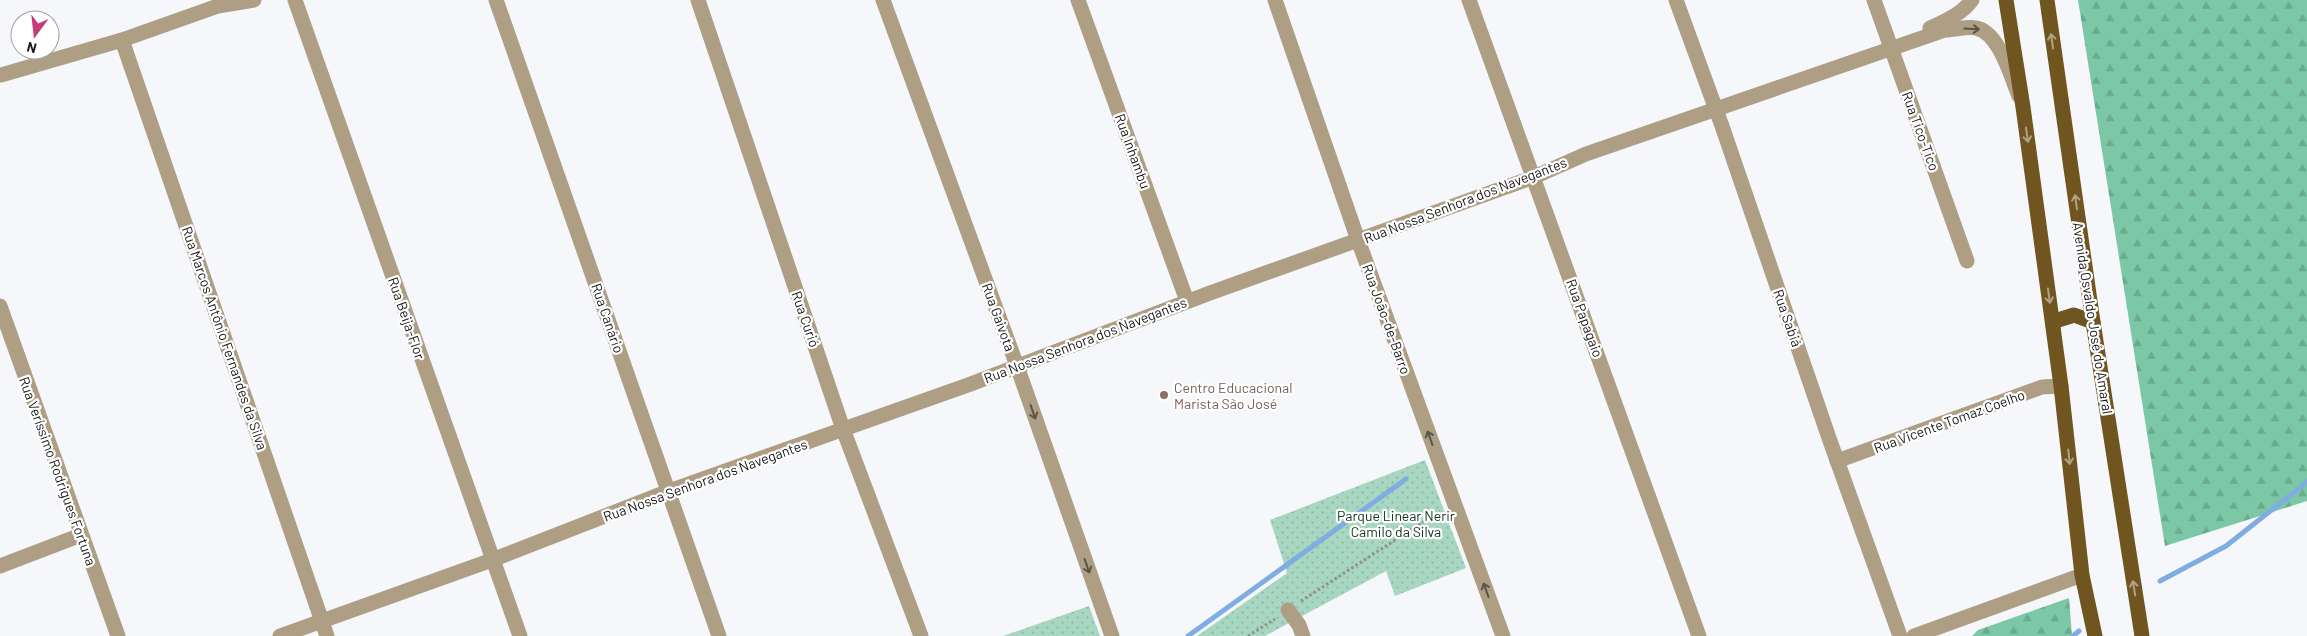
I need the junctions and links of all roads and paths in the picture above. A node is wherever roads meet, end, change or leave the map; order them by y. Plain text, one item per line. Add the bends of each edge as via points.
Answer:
1 (254, 0) edge
2 (295, 0) edge
3 (496, 0) edge
4 (698, 0) edge
5 (884, 0) edge
6 (1078, 0) edge
7 (1274, 0) edge
8 (1469, 0) edge
9 (1676, 0) edge
10 (1874, 0) edge
11 (1972, 0) edge
12 (2006, 0) edge
13 (2046, 0) edge
14 (122, 40) junction
15 (1891, 49) junction
16 (1, 76) dead end
17 (2023, 107) junction
18 (1716, 110) junction
19 (1534, 177) junction
20 (1358, 240) junction
21 (1967, 261) dead end
22 (1187, 301) junction
23 (0, 306) edge
24 (2093, 322) junction
25 (2053, 326) junction
26 (5, 339) edge
27 (1017, 366) junction
28 (2061, 386) junction
29 (843, 429) junction
30 (1837, 461) junction
31 (669, 491) junction
32 (1454, 502) junction
33 (81, 536) junction
34 (492, 560) junction
35 (0, 566) edge
36 (2082, 575) junction
37 (1288, 610) junction
38 (321, 620) junction
39 (1301, 630) edge
40 (118, 636) edge
41 (280, 636) edge
42 (327, 636) edge
43 (520, 636) edge
44 (719, 636) edge
45 (921, 636) edge
46 (1112, 636) edge
47 (1248, 636) edge
48 (1503, 636) edge
49 (1699, 636) edge
50 (1900, 636) edge
51 (1914, 636) edge
52 (2095, 636) edge
53 (2142, 636) edge

1 - 14 street via 218,6
2 - 34 street, Rua Beija-Flor
3 - 31 street, Rua Canário
4 - 29 street, Rua Curió
5 - 27 street, Rua Gaivota
6 - 22 street, Rua Inhambu
7 - 20 street, Rua João-de-Barro
8 - 19 street, Rua Papagaio
9 - 18 street, Rua Sabiá
10 - 15 street, Rua Tico-Tico
11 - 15 street, Rua Nossa Senhora dos Navegantes via 1954,16
12 - 17 main road
24 -> 13 main road, Avenida Osvaldo José do Amaral
14 - 16 street
14 - 38 street, Rua Marcos Antônio Fernandes da Silva
15 -> 17 street, Rua Nossa Senhora dos Navegantes via 1945,30 1976,28 1987,32 1997,45
15 - 18 street, Rua Nossa Senhora dos Navegantes
15 - 21 street, Rua Tico-Tico
17 -> 25 main road
18 - 19 street, Rua Nossa Senhora dos Navegantes via 1586,154
18 - 30 street, Rua Sabiá
19 - 20 street, Rua Nossa Senhora dos Navegantes
19 - 49 street, Rua Papagaio
20 - 22 street, Rua Nossa Senhora dos Navegantes
32 -> 20 street, Rua João-de-Barro
22 - 27 street, Rua Nossa Senhora dos Navegantes
23 - 26 street, Rua Veríssimo Rodrigues Fortuna
24 - 25 main road via 2074,315 2055,321
53 -> 24 main road, Avenida Osvaldo José do Amaral
25 - 28 main road
26 - 33 street, Rua Veríssimo Rodrigues Fortuna
27 - 29 street, Rua Nossa Senhora dos Navegantes
27 -> 46 street, Rua Gaivota
28 - 30 street, Rua Vicente Tomaz Coelho via 2042,388
28 -> 36 main road
29 - 31 street, Rua Nossa Senhora dos Navegantes
29 - 45 street, Rua Curió
30 - 50 street, Rua Sabiá
31 - 34 street, Rua Nossa Senhora dos Navegantes
31 - 44 street, Rua Canário
32 - 37 path
48 -> 32 street, Rua João-de-Barro
33 - 35 street
33 - 40 street, Rua Veríssimo Rodrigues Fortuna
34 - 38 street, Rua Nossa Senhora dos Navegantes
34 - 43 street, Rua Beija-Flor
36 - 51 street
36 - 52 main road
37 - 39 street
37 - 47 path
38 - 41 street, Rua Nossa Senhora dos Navegantes
38 - 42 street, Rua Marcos Antônio Fernandes da Silva

